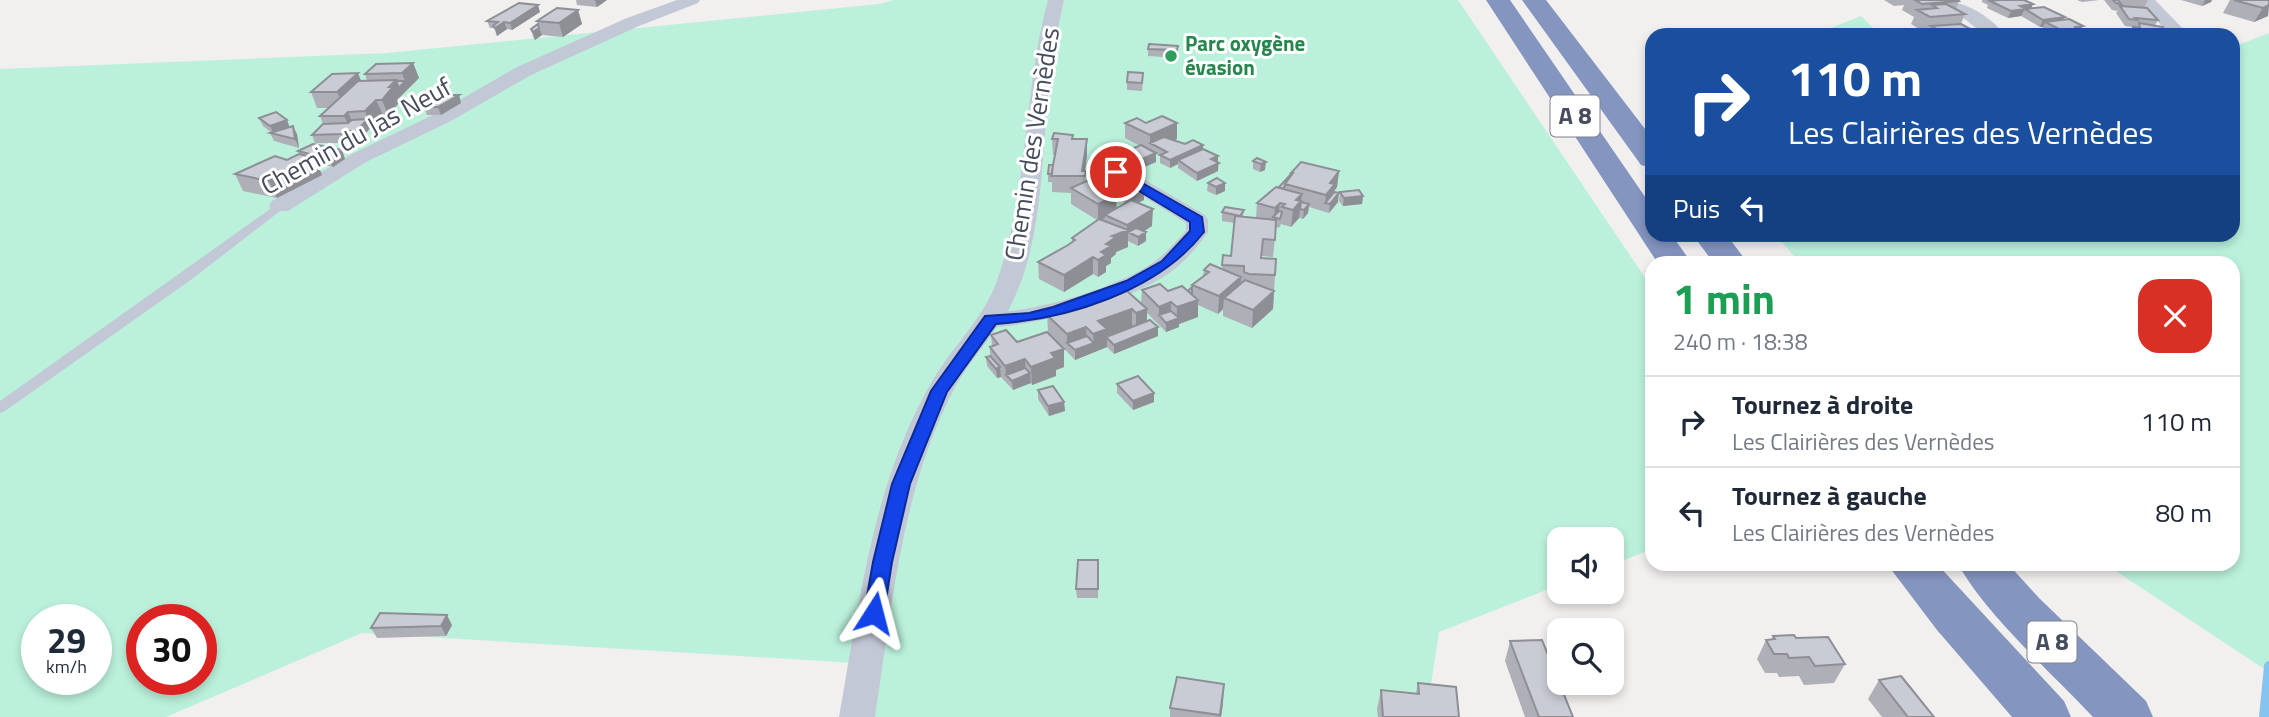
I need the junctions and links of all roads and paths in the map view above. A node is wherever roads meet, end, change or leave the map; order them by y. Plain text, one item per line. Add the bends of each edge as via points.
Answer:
1 (692, 0) edge
2 (1056, 0) edge
3 (1498, 0) edge
4 (1534, 0) edge
5 (1943, 0) edge
6 (2147, 0) edge
7 (1987, 28) edge
8 (2173, 28) edge
9 (1645, 150) edge
10 (1116, 172) dead end
11 (280, 206) joint
12 (1645, 221) edge
13 (991, 320) junction
14 (0, 408) edge
15 (1916, 571) edge
16 (1987, 571) edge
17 (857, 717) edge
18 (2045, 717) edge
19 (2127, 717) edge

1 - 11 street, Chemin du Jas Neuf via 524,71 359,158
2 - 13 street, Chemin des Vernèdes via 1045,44 1025,227 1009,283
3 - 12 highway, A 8
4 - 9 highway, A 8
5 - 7 street
6 - 8 street
10 - 13 street via 1197,220 1197,232 1167,264 1131,284 1058,310
11 - 14 lane, Chemin du Jas Neuf
13 - 17 street, Chemin des Vernèdes via 939,391 901,484 882,562
15 - 18 highway, A 8
16 - 19 highway, A 8

